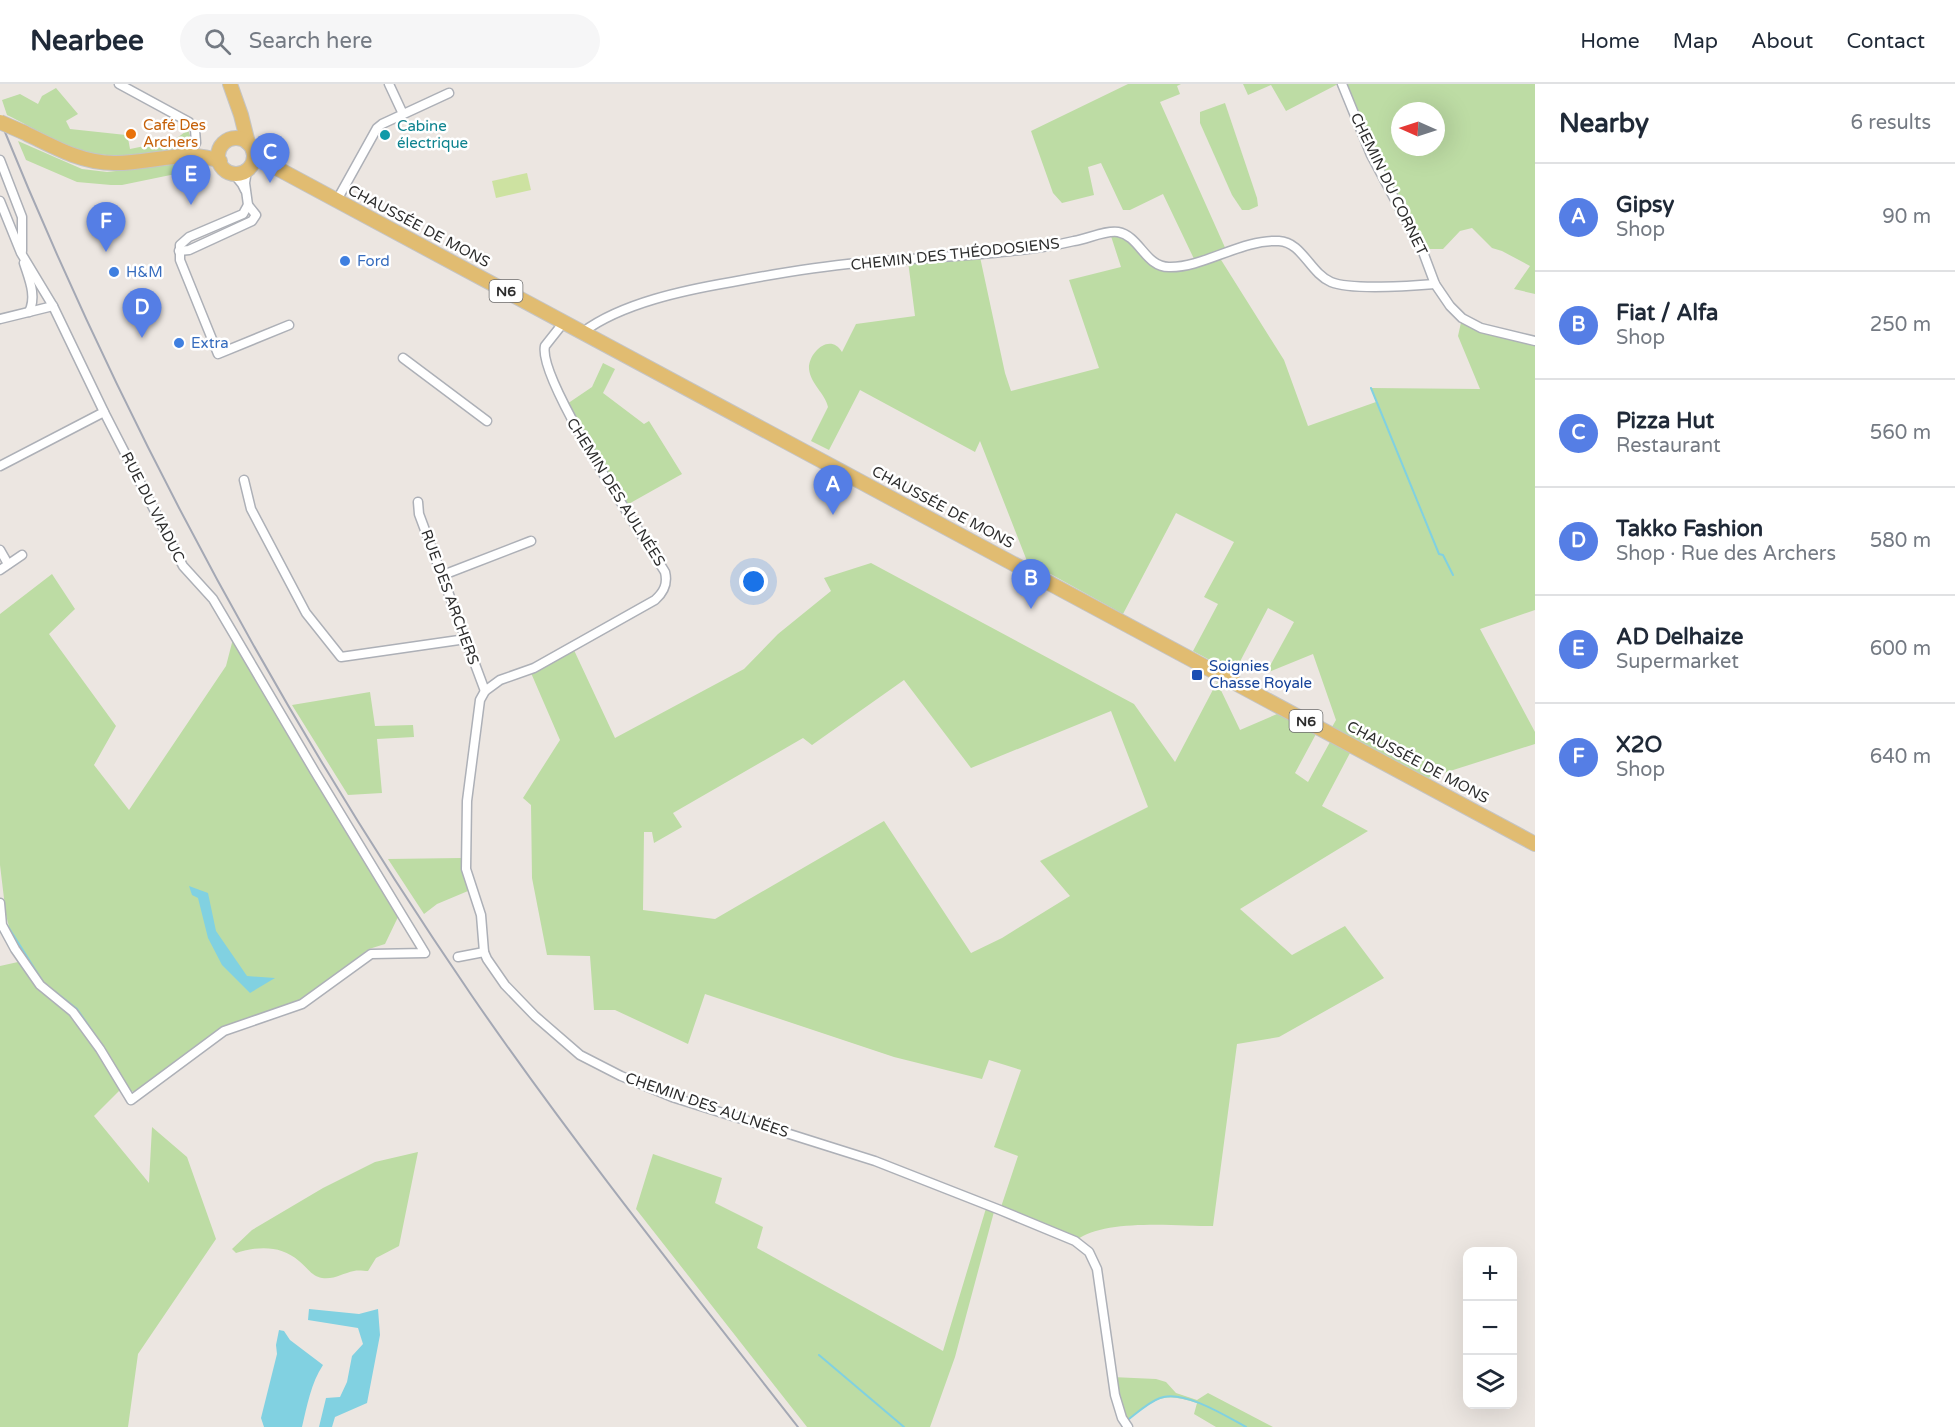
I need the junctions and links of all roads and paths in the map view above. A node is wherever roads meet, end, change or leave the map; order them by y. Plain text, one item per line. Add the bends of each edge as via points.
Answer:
1 (119, 84) edge
2 (230, 84) edge
3 (389, 84) edge
4 (1342, 84) edge
5 (449, 93) dead end
6 (403, 114) junction
7 (242, 120) junction
8 (0, 122) edge
9 (227, 142) junction
10 (251, 146) junction
11 (193, 156) junction
12 (0, 160) edge
13 (220, 161) junction
14 (271, 165) junction
15 (244, 170) junction
16 (246, 193) junction
17 (338, 200) junction
18 (0, 201) edge
19 (21, 253) junction
20 (1435, 284) junction
21 (53, 306) junction
22 (29, 312) junction
23 (0, 319) edge
24 (564, 322) junction
25 (290, 325) dead end
26 (583, 332) junction
27 (1535, 341) edge
28 (403, 358) dead end
29 (104, 412) junction
30 (487, 421) dead end
31 (0, 466) edge
32 (244, 480) dead end
33 (418, 501) dead end
34 (531, 541) dead end
35 (0, 550) edge
36 (21, 555) dead end
37 (9, 564) junction
38 (0, 570) edge
39 (442, 575) junction
40 (466, 639) junction
41 (485, 691) junction
42 (1535, 844) edge
43 (0, 903) edge
44 (484, 952) junction
45 (458, 957) dead end
46 (1128, 1427) edge

1 - 11 street via 189,122 197,137
2 - 7 main road
3 - 6 street
4 - 20 street, CHEMIN DU CORNET via 1368,148 1423,252
5 - 6 street
6 - 17 street via 377,128
7 - 9 main road
7 - 10 main road
8 - 11 main road, bridge via 77,157 101,162
9 - 10 main road via 241,139
9 - 11 main road
9 - 13 main road via 219,153
10 - 14 main road, CHAUSSÉE DE MONS / N6
10 - 15 main road via 253,161
11 - 13 main road
12 - 19 street via 22,216
13 - 15 main road via 226,170
14 - 15 main road
14 - 17 main road, CHAUSSÉE DE MONS / N6
15 - 16 street
15 - 16 street via 242,184
16 - 25 street via 248,205 243,214 189,237 180,245 180,260 218,354
17 - 24 main road, CHAUSSÉE DE MONS / N6
18 - 19 street, RUE DU VIADUC
19 - 21 street, RUE DU VIADUC
19 - 22 street via 33,294
20 - 26 street, CHEMIN DES THÉODOSIENS via 1333,283 1317,274 1296,248 1278,241 1165,267 1150,260 1127,236 1117,232 1011,251 807,268 687,290 630,309
20 - 27 street via 1455,312 1471,323
21 - 22 street
21 - 29 street, RUE DU VIADUC
22 - 23 street
24 - 26 main road, CHAUSSÉE DE MONS / N6
24 - 41 street, CHEMIN DES AULNÉES via 545,346 545,360 571,421 665,572 666,585 655,600
26 - 42 main road, CHAUSSÉE DE MONS / N6
28 - 30 street
29 - 31 street
29 - 43 street, RUE DU VIADUC via 183,566 213,599 425,953 371,954 302,1004 224,1031 131,1100 73,1012 40,985 15,949 2,925
32 - 40 street via 251,509 306,613 341,657
33 - 39 street, RUE DES ARCHERS via 419,514
34 - 39 street
35 - 37 street
36 - 37 street
37 - 38 street
39 - 40 street, RUE DES ARCHERS
40 - 41 street, RUE DES ARCHERS
41 - 44 street, CHEMIN DES AULNÉES via 478,708 465,858 481,915
44 - 45 street
44 - 46 street, CHEMIN DES AULNÉES via 519,1001 570,1047 599,1066 672,1097 908,1174 1082,1246 1097,1269 1115,1395

